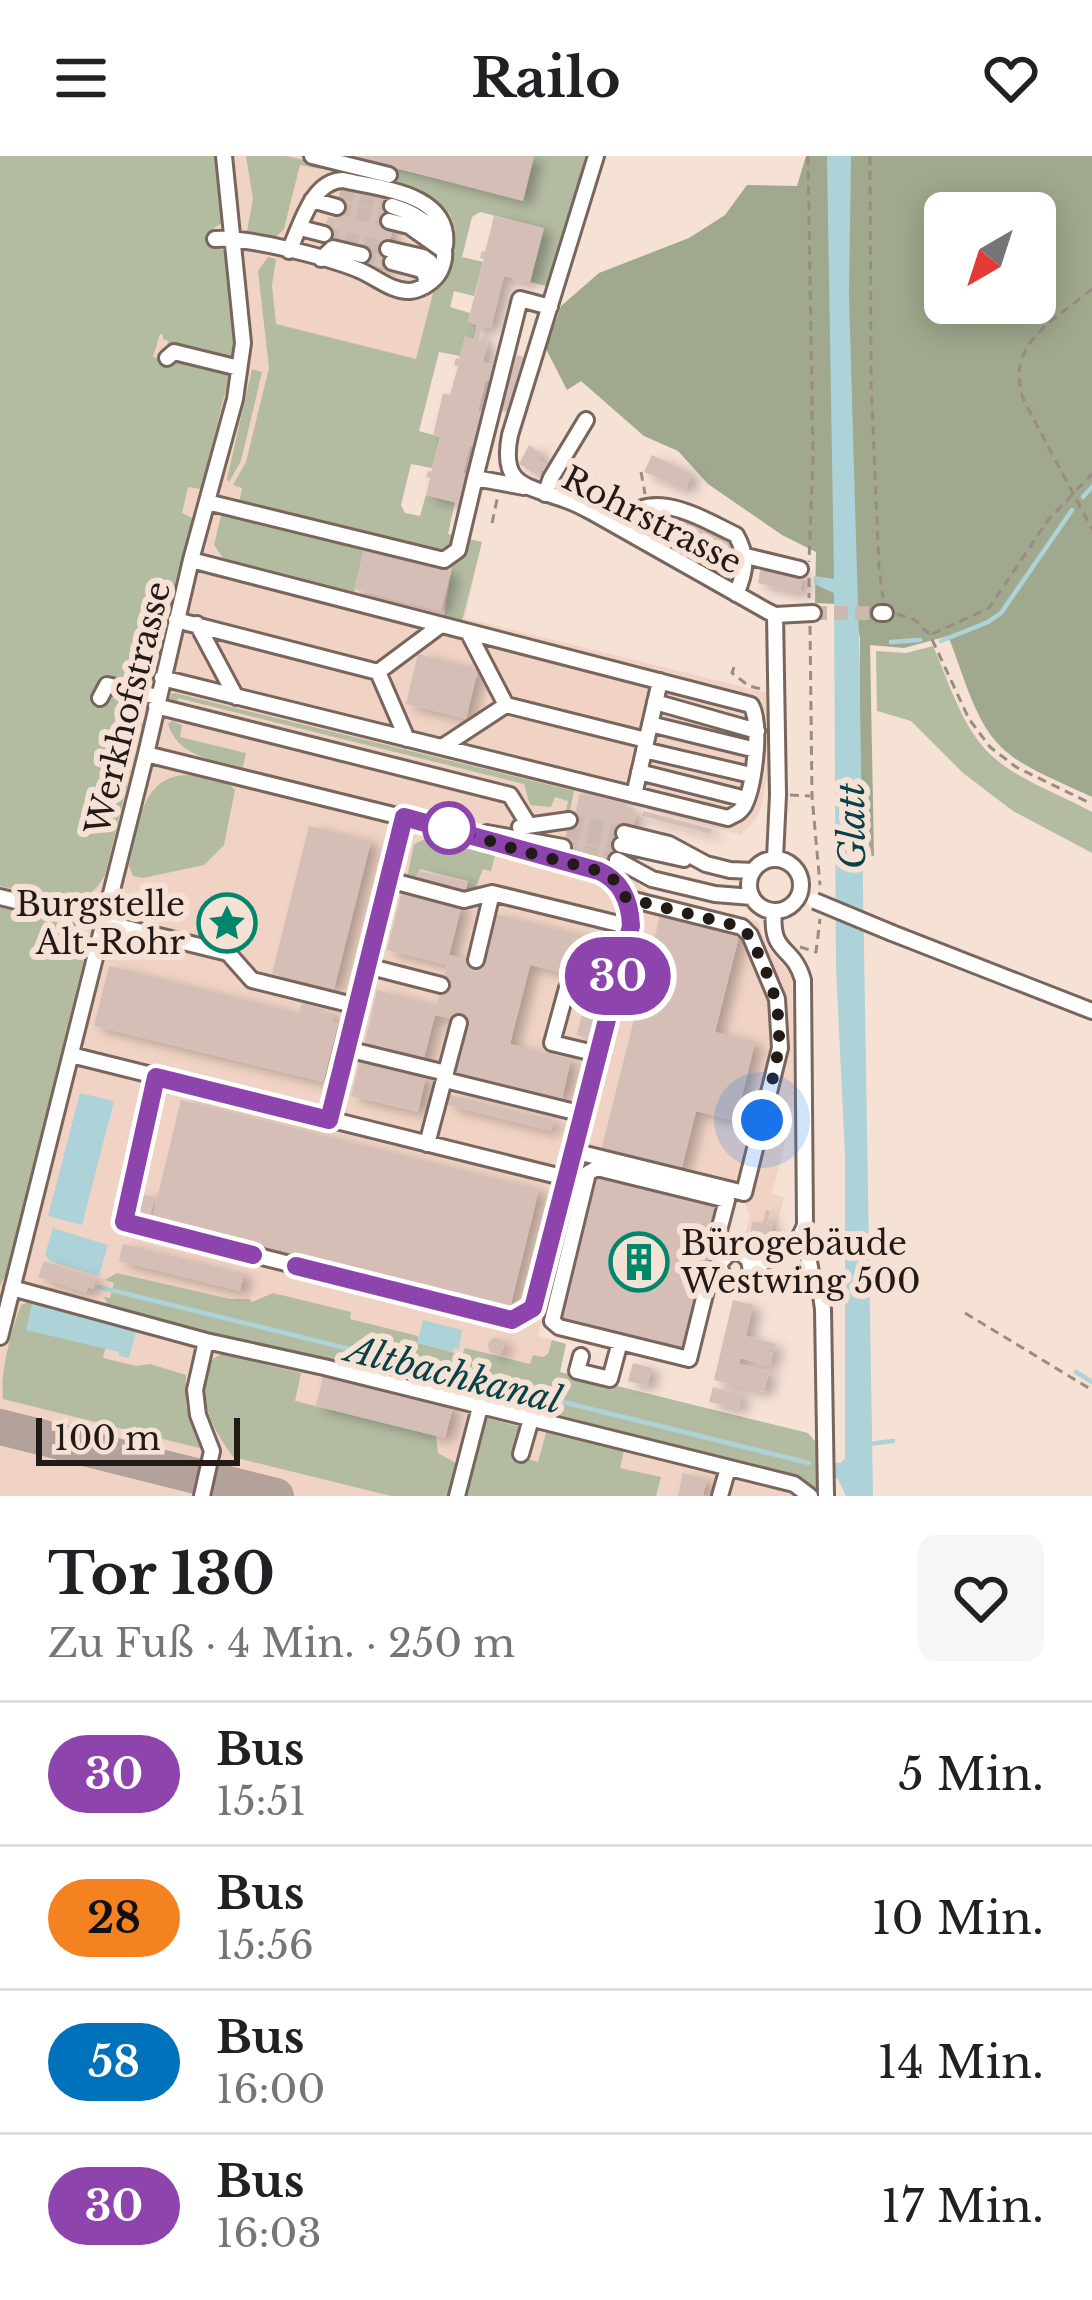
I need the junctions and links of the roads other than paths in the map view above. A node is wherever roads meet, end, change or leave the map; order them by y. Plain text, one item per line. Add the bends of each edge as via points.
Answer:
1 (224, 156) edge
2 (312, 156) edge
3 (596, 156) edge
4 (389, 175) dead end
5 (316, 194) junction
6 (338, 200) tunnel mouth
7 (391, 213) tunnel mouth
8 (300, 228) junction
9 (324, 233) tunnel mouth
10 (233, 238) junction
11 (215, 239) dead end
12 (289, 251) junction
13 (444, 251) junction
14 (362, 254) tunnel mouth
15 (390, 256) tunnel mouth
16 (321, 260) junction
17 (428, 283) junction
18 (550, 307) junction
19 (167, 358) dead end
20 (239, 368) junction
21 (586, 420) dead end
22 (475, 478) junction
23 (526, 488) junction
24 (545, 494) junction
25 (207, 502) junction
26 (619, 527) junction
27 (746, 556) junction
28 (191, 560) junction
29 (800, 569) dead end
30 (736, 594) junction
31 (811, 613) tunnel mouth
32 (776, 615) junction
33 (176, 620) junction
34 (197, 624) junction
35 (441, 625) junction
36 (468, 632) junction
37 (378, 672) junction
38 (162, 678) junction
39 (660, 681) junction
40 (236, 697) junction
41 (100, 698) dead end
42 (157, 701) junction
43 (655, 702) junction
44 (506, 705) junction
45 (757, 730) junction
46 (647, 738) junction
47 (406, 739) junction
48 (442, 748) junction
49 (756, 750) junction
50 (146, 754) junction
51 (639, 772) junction
52 (751, 776) junction
53 (634, 795) junction
54 (746, 799) junction
55 (404, 817) junction
56 (528, 824) junction
57 (458, 831) junction
58 (498, 835) junction
59 (776, 858) junction
60 (753, 871) junction
61 (652, 879) junction
62 (389, 880) junction
63 (492, 893) junction
64 (625, 895) junction
65 (0, 897) edge
66 (752, 897) junction
67 (814, 901) junction
68 (774, 911) junction
69 (103, 922) junction
70 (631, 926) junction
71 (476, 960) dead end
72 (367, 967) junction
73 (441, 985) dead end
74 (613, 999) junction
75 (357, 1006) junction
76 (1092, 1011) edge
77 (459, 1023) dead end
78 (347, 1049) junction
79 (598, 1054) junction
80 (71, 1055) junction
81 (156, 1077) junction
82 (445, 1077) junction
83 (583, 1114) junction
84 (329, 1120) junction
85 (427, 1144) junction
86 (573, 1150) junction
87 (566, 1178) junction
88 (800, 1239) junction
89 (730, 1252) junction
90 (751, 1271) junction
91 (721, 1275) junction
92 (11, 1288) junction
93 (0, 1302) edge
94 (0, 1337) edge
95 (206, 1340) junction
96 (620, 1342) junction
97 (580, 1356) dead end
98 (480, 1407) junction
99 (531, 1419) junction
100 (521, 1454) dead end
101 (728, 1468) junction
102 (202, 1496) edge
103 (457, 1496) edge
104 (720, 1496) edge
105 (810, 1496) edge
106 (826, 1496) edge

1 - 10 street, Werkhofstrasse
2 - 4 street
3 - 18 street, Rohrstrasse
5 - 6 street
5 - 8 street
5 - 13 street via 343,180 423,201 443,221
7 - 13 street via 423,218
8 - 9 street
8 - 12 street
10 - 11 street
10 - 12 street
10 - 20 street, Werkhofstrasse
12 - 16 street
13 - 17 street
14 - 16 street via 333,248
15 - 17 street via 422,270
16 - 17 street via 395,289
18 - 22 street via 520,299
18 - 23 street, Rohrstrasse via 506,454
19 - 20 street via 174,352
20 - 25 street, Werkhofstrasse
21 - 24 street
22 - 23 street
22 - 25 street via 458,550 444,560
23 - 24 street, Rohrstrasse
24 - 26 street, Rohrstrasse
25 - 28 street, Werkhofstrasse
26 - 27 street via 646,508 675,507 736,535
26 - 30 street, Rohrstrasse
27 - 29 street
27 - 30 street
28 - 33 street, Werkhofstrasse
28 - 35 street
30 - 32 street, Rohrstrasse
31 - 32 street
32 - 59 street
33 - 34 street
33 - 38 street, Werkhofstrasse
34 - 37 street
34 - 40 street
35 - 36 street
35 - 37 street
36 - 39 street
36 - 44 street
37 - 47 street
38 - 40 street
38 - 42 street, Werkhofstrasse
39 - 43 street
39 - 45 street via 752,706
40 - 47 street
41 - 42 street via 107,685
42 - 50 street, Werkhofstrasse
42 - 56 street via 510,796
43 - 45 street
43 - 46 street
44 - 46 street
44 - 48 street
45 - 49 street
46 - 49 street
46 - 51 street
46 - 52 street
47 - 48 street
48 - 53 street
49 - 52 street
50 - 55 street
50 - 69 street, Werkhofstrasse
51 - 53 street
51 - 54 street
52 - 54 street
53 - 54 street via 728,818
55 - 57 street
55 - 62 street
56 - 58 street
56 - 58 street via 566,832
57 - 58 street
57 - 64 street via 599,871
59 - 60 street
59 - 67 street via 790,862
60 - 61 street via 706,864 669,844 621,846
60 - 66 street
61 - 64 street via 633,880
61 - 66 street
62 - 63 street via 464,900
62 - 72 street
63 - 70 street
63 - 71 street
64 - 70 street
64 - 86 street via 742,927 777,999 780,1048 744,1193
65 - 69 street
66 - 68 street
67 - 68 street
67 - 76 street, bridge
68 - 88 street via 773,936 803,980
69 - 75 street via 228,953 252,980
69 - 80 street, Werkhofstrasse
70 - 74 street
72 - 73 street
72 - 75 street
74 - 79 street
74 - 79 street via 567,988 552,1043
75 - 78 street
77 - 82 street
78 - 82 street
78 - 84 street
79 - 83 street
80 - 81 street
80 - 92 street, Werkhofstrasse
81 - 84 street
81 - 87 street via 124,1222 512,1320 533,1308
82 - 83 street
82 - 85 street
83 - 86 street
84 - 85 street
85 - 87 street
86 - 87 street
88 - 90 street
88 - 106 street via 823,1309
89 - 90 street via 746,1256
89 - 91 street
89 - 96 street via 717,1238 727,1200 597,1168 588,1173 552,1321
90 - 91 street via 740,1283
91 - 96 street via 707,1286 689,1359
92 - 93 street
92 - 94 street, Werkhofstrasse
92 - 95 street
95 - 98 street
95 - 102 street via 195,1390 212,1450
96 - 97 street via 610,1379 577,1371
98 - 99 street
98 - 103 street
99 - 100 street
99 - 101 street
101 - 104 street
101 - 105 street via 794,1484

